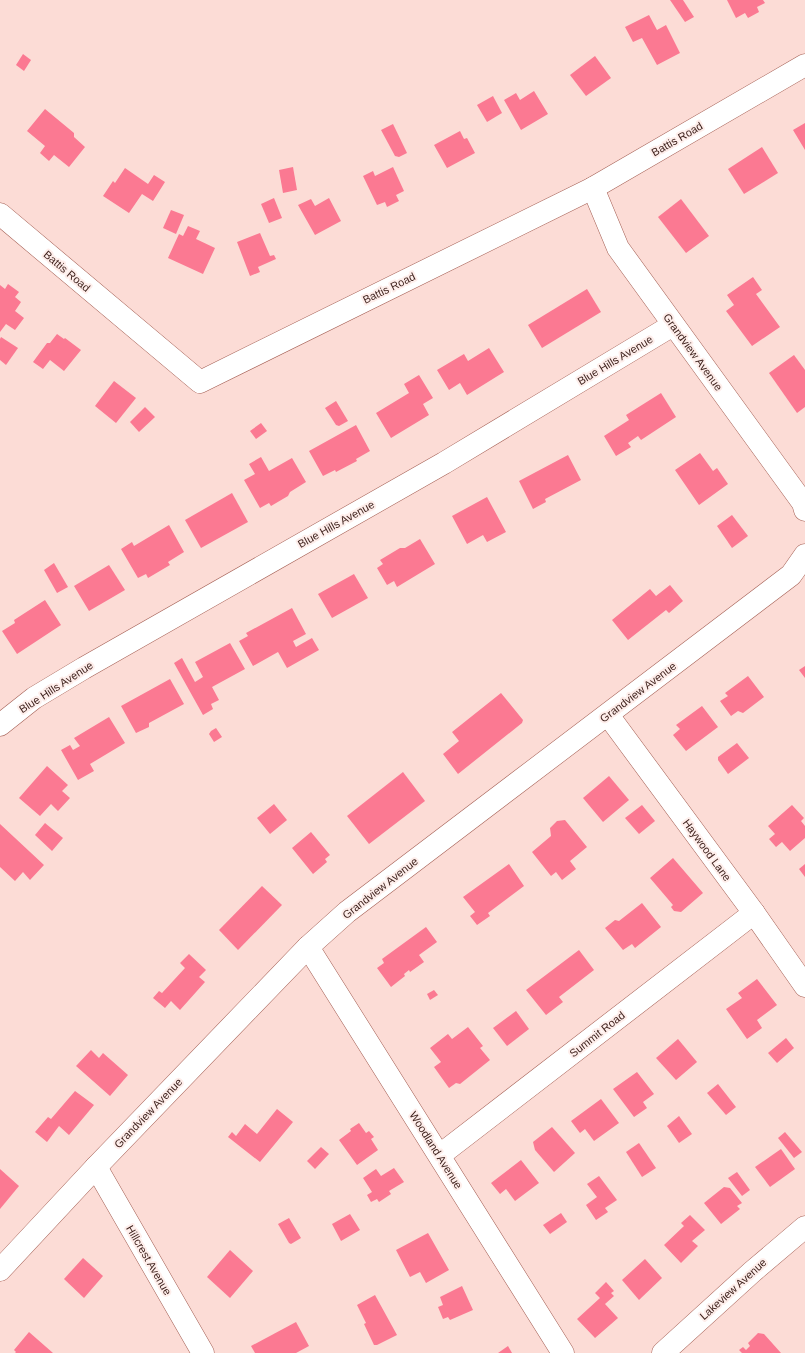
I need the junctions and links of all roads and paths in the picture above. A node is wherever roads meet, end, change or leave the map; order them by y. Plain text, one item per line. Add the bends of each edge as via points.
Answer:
1 (805, 65) edge
2 (593, 188) junction
3 (0, 214) edge
4 (674, 325) junction
5 (805, 510) edge
6 (805, 556) edge
7 (608, 715) junction
8 (0, 725) edge
9 (754, 913) junction
10 (308, 947) junction
11 (805, 986) edge
12 (440, 1155) junction
13 (96, 1166) junction
14 (805, 1227) edge
15 (0, 1270) edge
16 (203, 1353) edge
17 (563, 1353) edge
18 (663, 1353) edge

1 - 2 street, Battis Road
2 - 3 street, Battis Road via 200,382
2 - 4 street, Grandview Avenue via 618,248
4 - 5 street, Grandview Avenue via 804,503
4 - 8 street, Blue Hills Avenue via 444,463 84,668 34,698
6 - 7 street, Grandview Avenue via 791,575
7 - 9 street, Haywood Lane
7 - 10 street, Grandview Avenue via 347,912
9 - 11 street, Haywood Lane
9 - 12 street, Summit Road
10 - 12 street, Woodland Avenue
10 - 13 street, Grandview Avenue
12 - 17 street, Woodland Avenue
13 - 15 street, Grandview Avenue
13 - 16 street, Hillcrest Avenue
14 - 18 street, Lakeview Avenue

